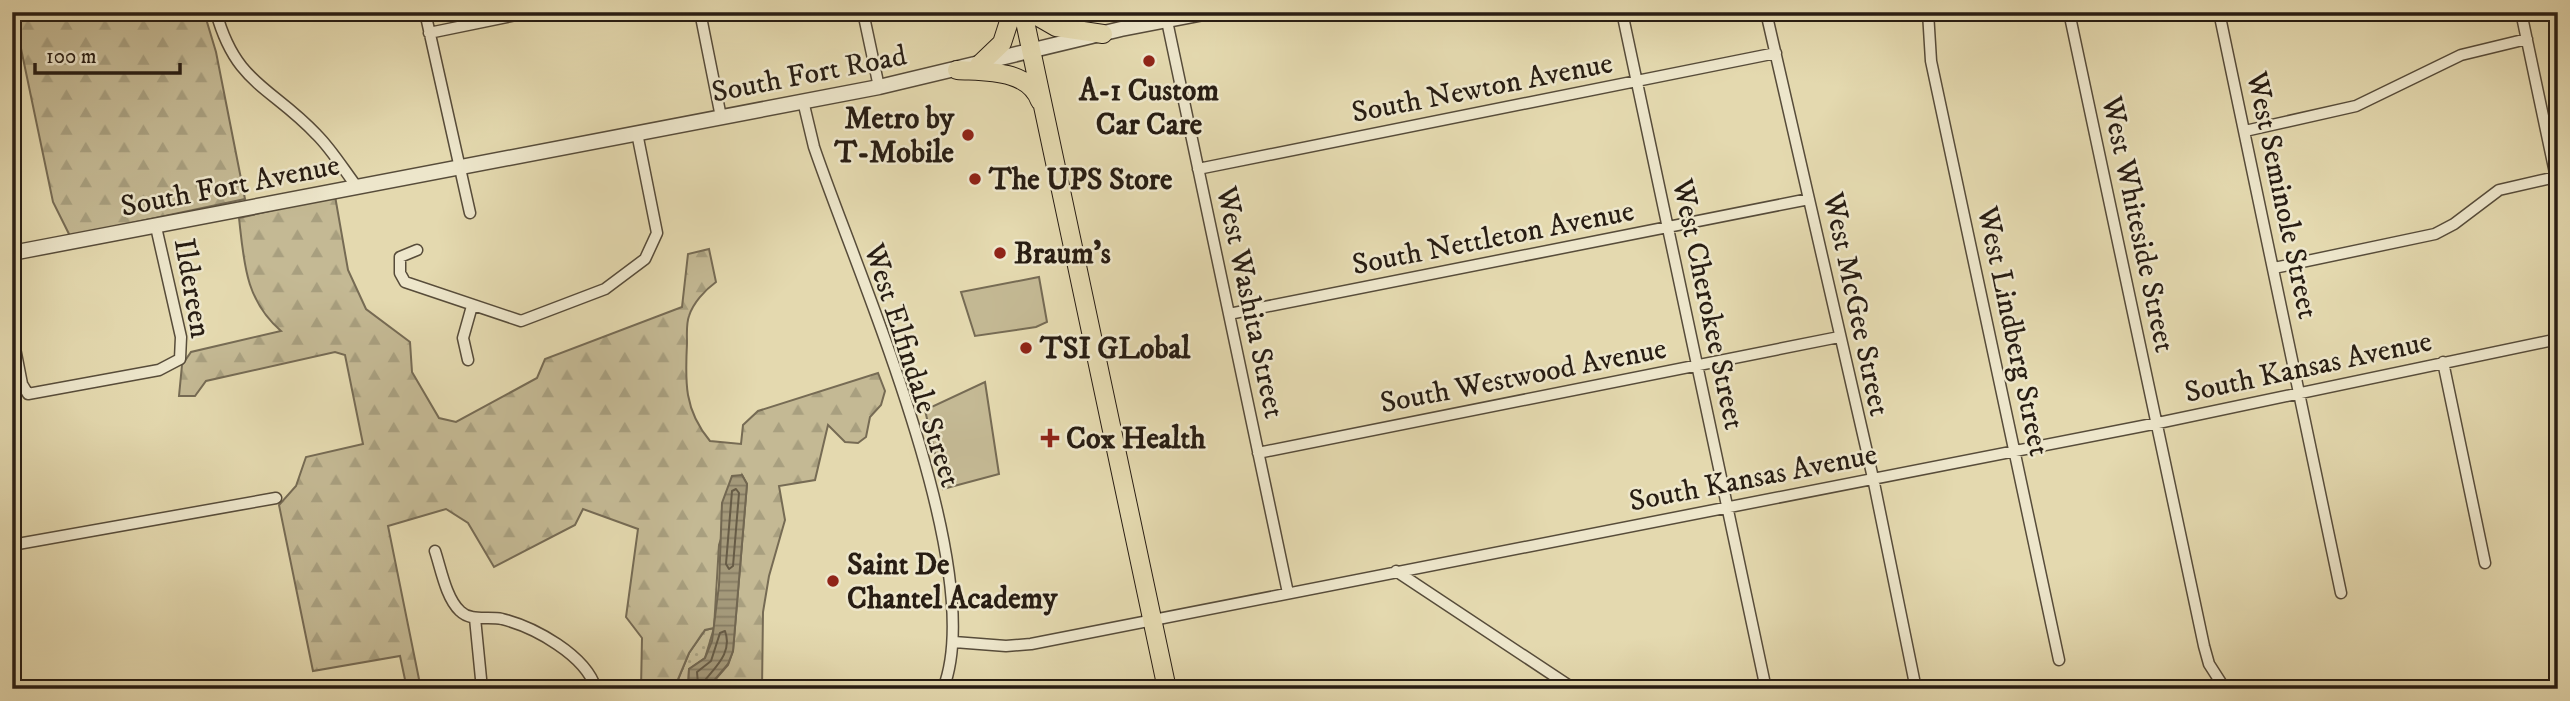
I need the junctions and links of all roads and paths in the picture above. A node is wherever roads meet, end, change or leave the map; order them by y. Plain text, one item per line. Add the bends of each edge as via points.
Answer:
1 (216, 12) edge
2 (425, 12) edge
3 (531, 12) edge
4 (700, 12) edge
5 (863, 12) edge
6 (1012, 12) edge
7 (1023, 12) edge
8 (1030, 12) edge
9 (1209, 12) edge
10 (1622, 12) edge
11 (1766, 12) edge
12 (1928, 12) edge
13 (2069, 12) edge
14 (2219, 12) edge
15 (2521, 12) edge
16 (1167, 20) junction
17 (429, 33) junction
18 (1103, 34) junction
19 (2527, 39) junction
20 (1031, 52) junction
21 (1776, 53) junction
22 (979, 65) junction
23 (957, 70) junction
24 (1636, 81) junction
25 (879, 87) junction
26 (803, 101) junction
27 (721, 117) junction
28 (1047, 118) junction
29 (2245, 131) junction
30 (637, 133) junction
31 (458, 167) junction
32 (1198, 169) junction
33 (2557, 182) edge
34 (357, 187) junction
35 (1809, 200) junction
36 (470, 214) dead end
37 (156, 227) junction
38 (1667, 227) junction
39 (417, 250) dead end
40 (12, 253) edge
41 (2274, 268) junction
42 (472, 306) junction
43 (1229, 314) junction
44 (12, 333) edge
45 (1839, 337) junction
46 (2558, 339) edge
47 (468, 360) dead end
48 (2443, 362) junction
49 (1696, 365) junction
50 (2300, 393) junction
51 (2158, 423) junction
52 (2015, 451) junction
53 (1258, 453) junction
54 (1873, 478) junction
55 (276, 498) dead end
56 (1727, 506) junction
57 (12, 545) edge
58 (435, 551) dead end
59 (2485, 563) dead end
60 (1396, 571) junction
61 (1288, 593) junction
62 (2341, 593) dead end
63 (475, 618) junction
64 (1153, 619) junction
65 (954, 642) junction
66 (2059, 660) dead end
67 (1570, 688) edge
68 (482, 689) edge
69 (596, 689) edge
70 (943, 689) edge
71 (1167, 689) edge
72 (1766, 689) edge
73 (1916, 689) edge
74 (2225, 689) edge

1 - 34 street via 223,38 241,70 317,135
2 - 17 street
3 - 17 street
4 - 27 street
5 - 25 street
6 - 22 main road via 1002,43
7 - 20 main road
8 - 18 main road via 1056,27
9 - 16 street
10 - 24 street, West Cherokee Street
11 - 21 street, West McGee Street
12 - 52 street, West Lindberg Street via 1931,61
13 - 51 street, West Whiteside Street
14 - 29 street, West Seminole Street
15 - 19 street
16 - 18 street, South Fort Road
16 - 32 street, West Washita Street
17 - 31 street
18 - 20 street, South Fort Road
19 - 29 street via 2461,55 2356,106
19 - 33 street
20 - 22 street, South Fort Road
20 - 28 main road
21 - 24 street, South Newton Avenue
21 - 35 street, West McGee Street
22 - 23 street, South Fort Road
23 - 25 street, South Fort Road
23 - 28 main road via 1022,80 1036,90
24 - 32 street, South Newton Avenue
24 - 38 street, West Cherokee Street
25 - 26 street, South Fort Road
26 - 27 street, South Fort Road
26 - 65 street, West Elfindale Street via 818,159 920,447 951,587
27 - 30 street, South Fort Road
28 - 64 main road
29 - 41 street, West Seminole Street
30 - 31 street, South Fort Road
30 - 42 street via 657,233 645,259 605,289 521,321
31 - 34 street, South Fort Avenue
31 - 36 street
32 - 43 street, West Washita Street
33 - 41 street via 2499,190 2435,234
34 - 37 street, South Fort Avenue
35 - 38 street, South Nettleton Avenue
35 - 45 street, West McGee Street
37 - 40 street, South Fort Avenue
37 - 44 street, Ildereen via 181,337 180,359 159,370 28,394
38 - 43 street, South Nettleton Avenue
38 - 49 street, West Cherokee Street
39 - 42 street via 400,257 405,282
41 - 50 street, West Seminole Street
42 - 47 street via 463,338
43 - 53 street, West Washita Street
45 - 49 street, South Westwood Avenue
45 - 54 street, West McGee Street
46 - 48 street, South Kansas Avenue
48 - 50 street, South Kansas Avenue
48 - 59 street
49 - 53 street, South Westwood Avenue
49 - 56 street, West Cherokee Street
50 - 51 street, South Kansas Avenue
50 - 62 street, West Seminole Street
51 - 52 street, South Kansas Avenue
51 - 74 street, West Whiteside Street via 2204,646
52 - 54 street, South Kansas Avenue
52 - 66 street, West Lindberg Street
53 - 61 street, West Washita Street
54 - 56 street, South Kansas Avenue
54 - 73 street, West McGee Street
55 - 57 street
56 - 60 street, South Kansas Avenue
56 - 72 street, West Cherokee Street
58 - 63 street via 457,608
60 - 61 street, South Kansas Avenue
60 - 67 street
61 - 64 street, South Kansas Avenue
63 - 68 street
63 - 69 street via 498,618 532,631 575,659
64 - 65 street, South Kansas Avenue via 1017,645
64 - 71 main road
65 - 70 street, West Elfindale Street

